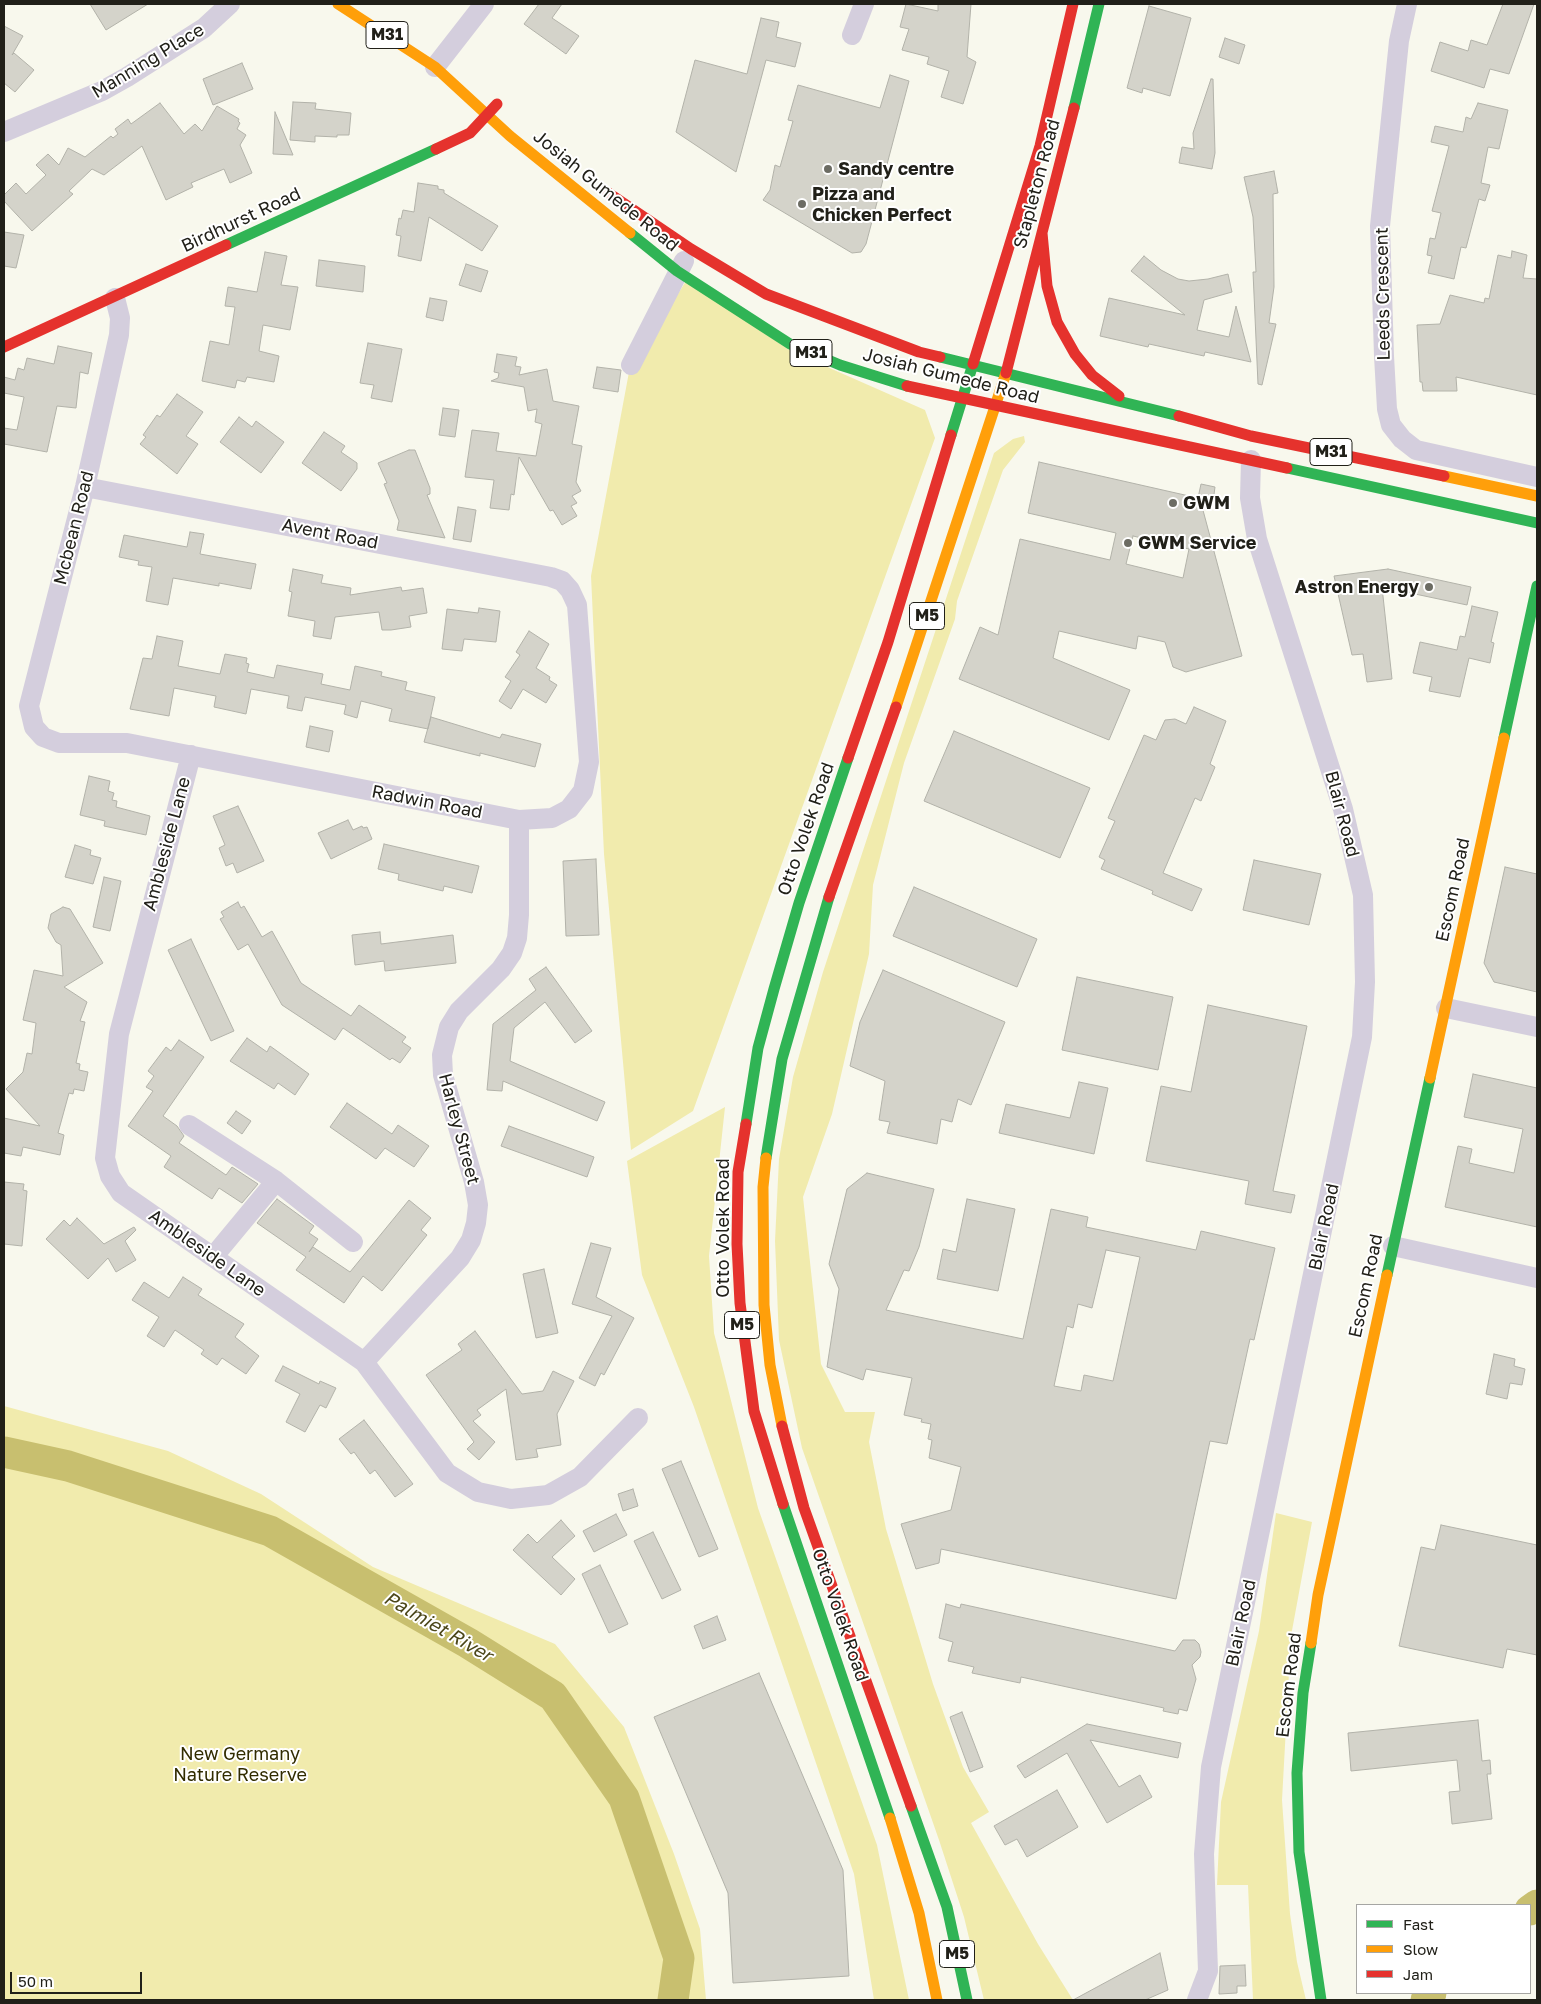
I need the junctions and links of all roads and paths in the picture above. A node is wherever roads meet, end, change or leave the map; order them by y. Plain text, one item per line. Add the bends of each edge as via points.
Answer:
1 (230, 4) edge
2 (338, 4) edge
3 (484, 4) edge
4 (864, 4) edge
5 (1073, 4) edge
6 (1099, 4) edge
7 (1407, 4) edge
8 (852, 35) dead end
9 (440, 70) junction
10 (474, 86) dead end
11 (497, 104) dead end
12 (488, 116) junction
13 (4, 132) edge
14 (600, 186) dead end
15 (1042, 233) junction
16 (691, 249) junction
17 (678, 271) junction
18 (115, 298) junction
19 (4, 347) edge
20 (631, 364) dead end
21 (974, 364) junction
22 (1006, 373) junction
23 (962, 400) junction
24 (1126, 402) junction
25 (996, 408) junction
26 (1251, 460) junction
27 (1537, 477) edge
28 (86, 487) junction
29 (1537, 496) edge
30 (1537, 523) edge
31 (1537, 586) edge
32 (570, 590) joint
33 (59, 743) joint
34 (191, 755) junction
35 (519, 820) junction
36 (1446, 1008) junction
37 (1537, 1027) edge
38 (189, 1125) dead end
39 (276, 1181) junction
40 (353, 1242) dead end
41 (1393, 1246) junction
42 (213, 1257) junction
43 (1537, 1278) edge
44 (364, 1362) junction
45 (638, 1418) dead end
46 (937, 2000) edge
47 (967, 2000) edge
48 (1197, 2000) edge
49 (1321, 2000) edge

1 - 13 street, Manning Place via 204,28 127,77 102,91
2 - 9 main road, Josiah Gumede Road / M31
3 - 9 street
4 - 8 street
5 - 21 main road, Stapleton Road / M5 via 1040,146
6 - 15 main road, Stapleton Road / M5
7 - 27 street, Leeds Crescent via 1399,41 1380,226 1384,356 1391,425 1416,450
9 - 10 main road, Josiah Gumede Road / M31
9 - 12 main road, Josiah Gumede Road / M31
11 - 12 main road, Birdhurst Road
12 - 17 main road, Josiah Gumede Road / M31
12 - 18 main road, Birdhurst Road via 470,133
14 - 16 main road, Josiah Gumede Road / M31
15 - 22 main road, Stapleton Road / M5
15 - 24 main road via 1046,279 1058,322 1075,354 1092,375
16 - 17 street
16 - 21 main road, Josiah Gumede Road / M31 via 766,294 919,352
17 - 20 street
17 - 23 main road, Josiah Gumede Road / M31 via 790,344 893,383
18 - 19 main road, Birdhurst Road
18 - 28 street, Mcbean Road via 120,318 119,335
21 - 22 main road, Josiah Gumede Road / M31
21 - 23 main road, M5
22 - 24 main road, Josiah Gumede Road / M31
22 - 25 main road, M5
23 - 25 main road, Josiah Gumede Road / M31
23 - 46 main road, Otto Volek Road / M5 via 888,642 799,903 765,1023 748,1101 738,1172 737,1226 740,1303 754,1411 889,1814 919,1913
24 - 29 main road, Josiah Gumede Road / M31 via 1252,436
25 - 26 main road, Josiah Gumede Road / M31
25 - 47 main road, Otto Volek Road / M5 via 799,995 782,1059 763,1187 764,1305 770,1365 786,1447 804,1508 947,1908
26 - 30 main road, Josiah Gumede Road / M31
26 - 48 street, Blair Road via 1250,498 1257,539 1343,809 1363,895 1365,982 1362,1038 1211,1767 1204,1854 1208,1971
28 - 32 street, Avent Road via 551,577 562,581
28 - 33 street, Mcbean Road via 29,706 34,726 43,738
31 - 36 main road, Escom Road
32 - 35 street, Radwin Road via 577,605 589,762 583,791 569,809 552,818
33 - 34 street, Radwin Road via 127,744
34 - 35 street, Radwin Road
34 - 42 street, Ambleside Lane via 119,1034 105,1158 110,1176 121,1193
35 - 44 street, Harley Street via 517,938 501,969 459,1011 449,1027 442,1055 443,1075 474,1182 478,1205 476,1223 471,1240 460,1258
36 - 37 street
36 - 41 main road, Escom Road
38 - 39 street
39 - 40 street
39 - 42 street
41 - 43 street
41 - 49 main road, Escom Road via 1318,1596 1303,1693 1296,1773 1299,1852
42 - 44 street, Ambleside Lane
44 - 45 street, Ambleside Lane via 447,1473 492,1497 526,1499 548,1495 580,1478

